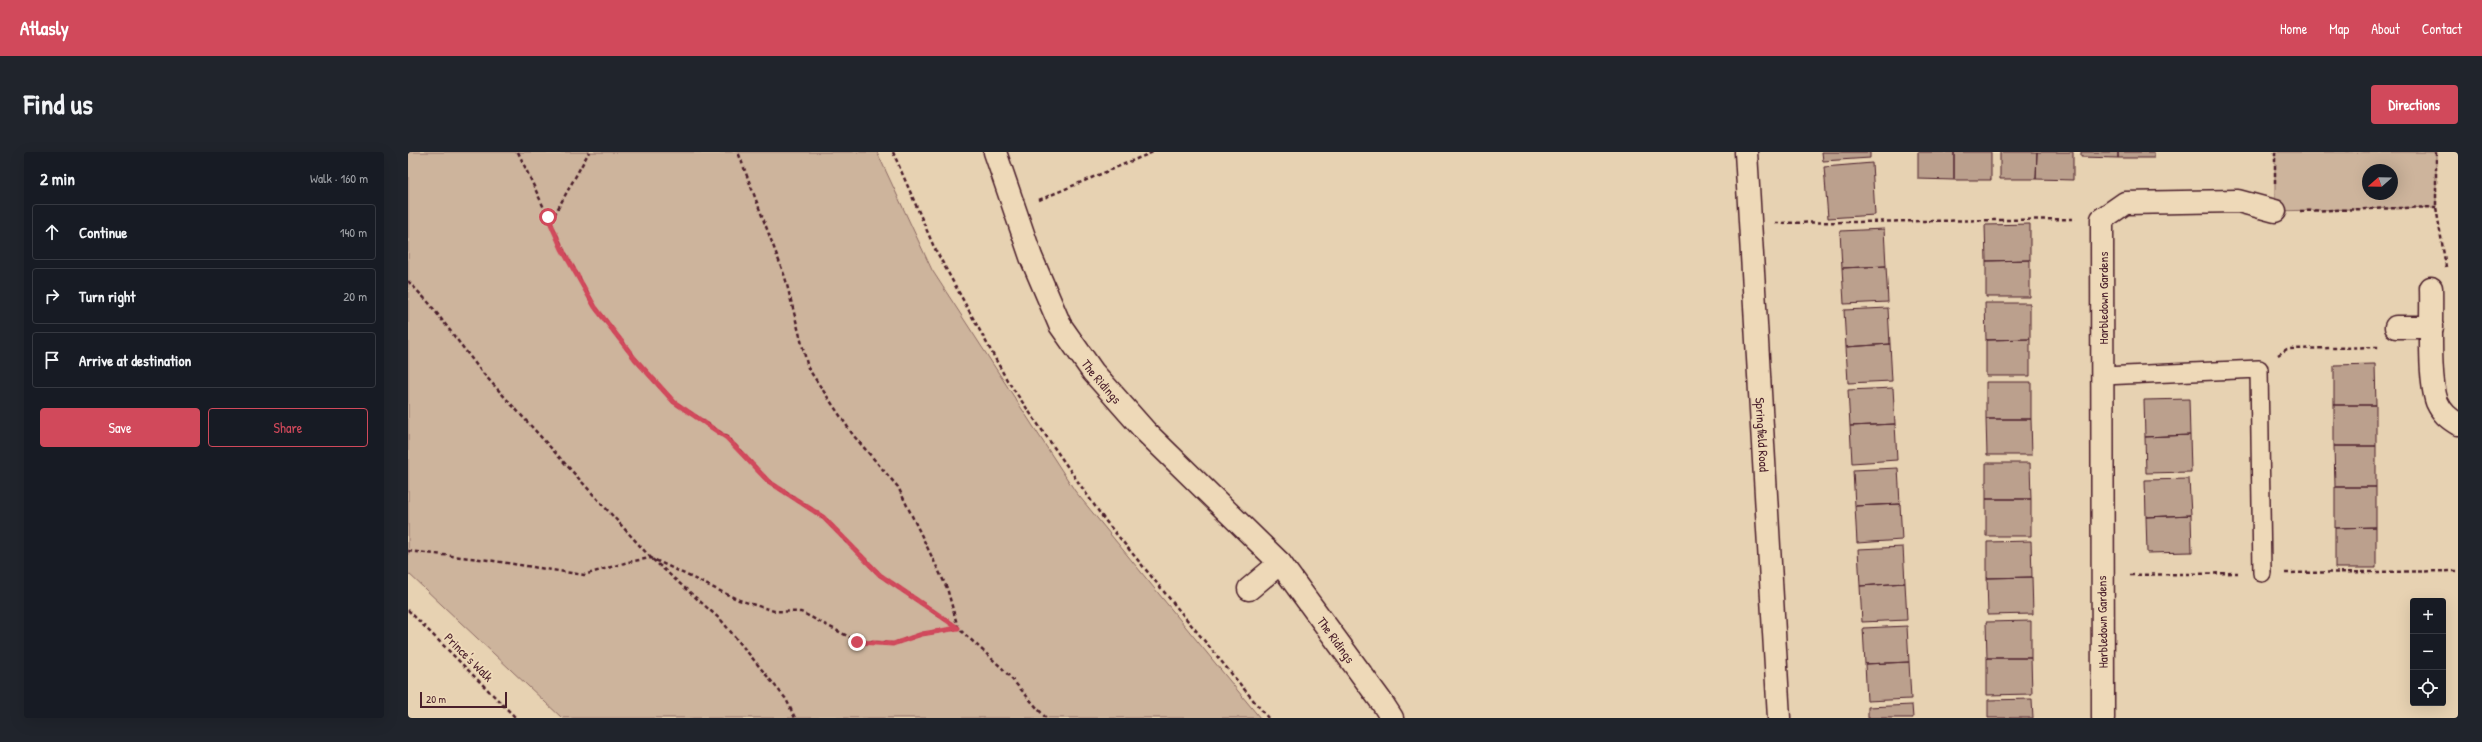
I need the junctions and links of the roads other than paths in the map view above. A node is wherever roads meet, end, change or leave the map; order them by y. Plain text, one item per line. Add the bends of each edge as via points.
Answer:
1 (995, 152) edge
2 (1746, 152) edge
3 (2275, 211) road end
4 (2431, 288) road end
5 (2396, 327) dead end
6 (2432, 327) junction
7 (2103, 376) junction
8 (2458, 424) edge
9 (1280, 563) junction
10 (2262, 573) dead end
11 (1249, 589) dead end
12 (1392, 718) edge
13 (1778, 718) edge
14 (2103, 718) edge

1 - 9 street, The Ridings via 1030,257 1060,325 1093,372 1146,432
2 - 13 street, Springfield Road
3 - 7 street, Harbledown Gardens via 2238,201 2125,203 2102,219
4 - 6 street
5 - 6 street
6 - 8 street via 2437,402 2446,417
7 - 10 lane via 2259,369
7 - 14 street, Harbledown Gardens
9 - 11 street
9 - 12 street, The Ridings

